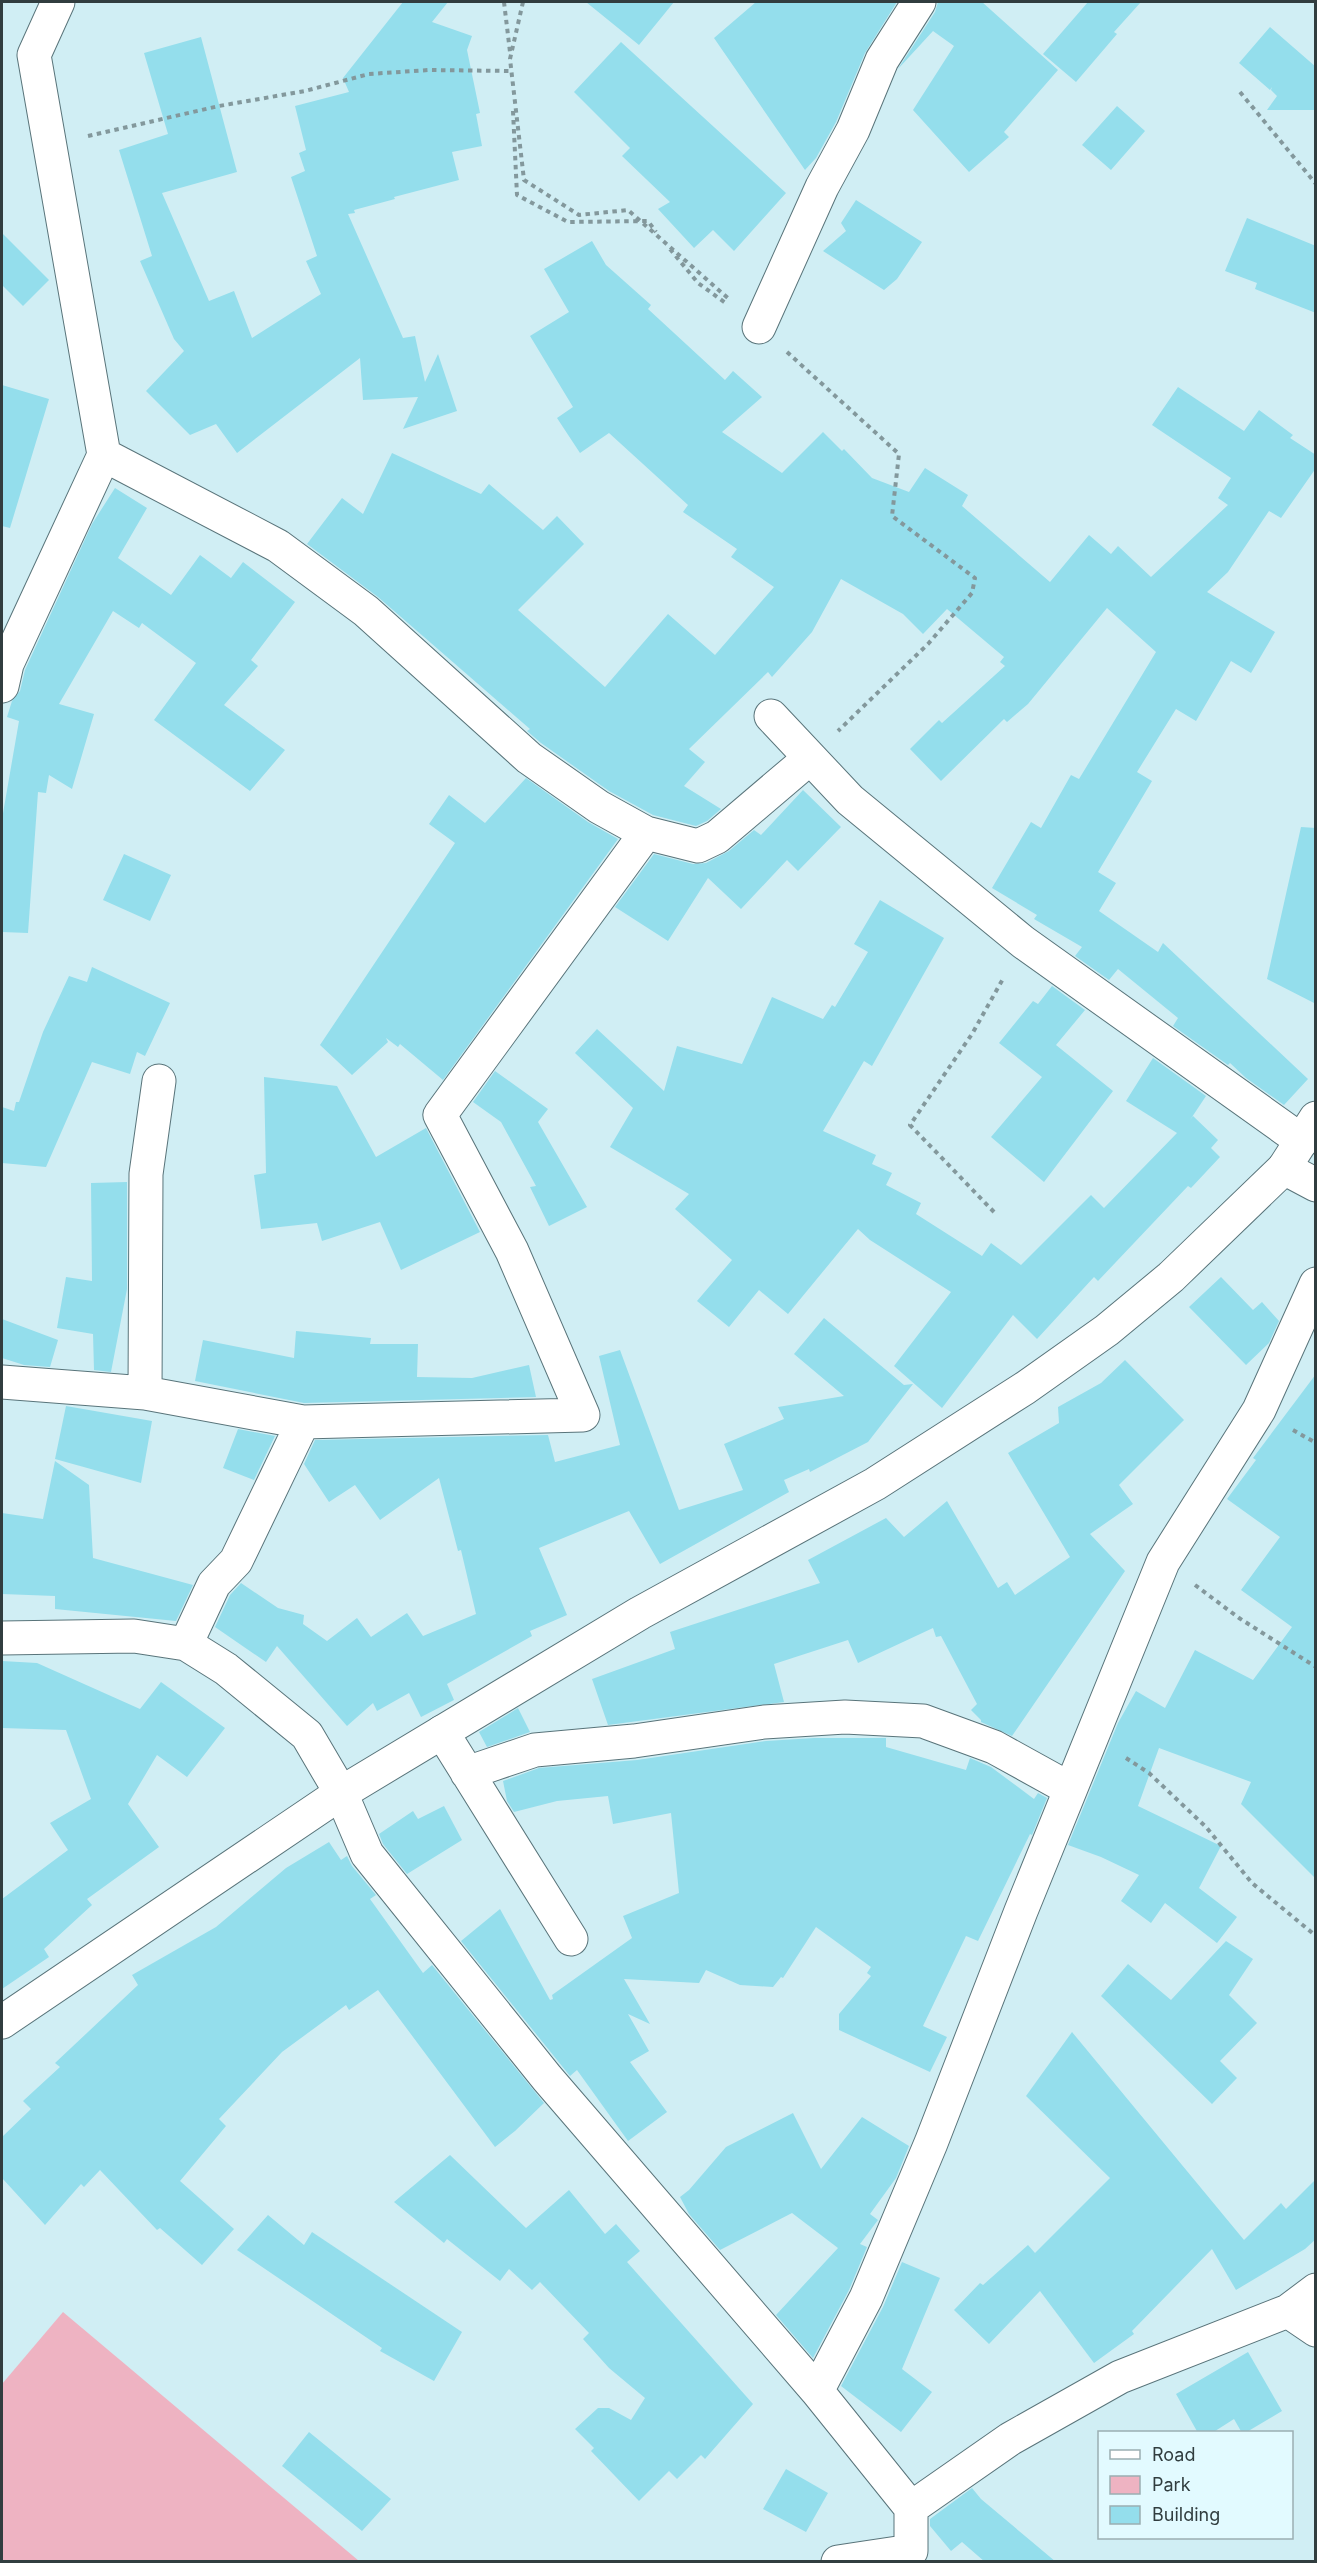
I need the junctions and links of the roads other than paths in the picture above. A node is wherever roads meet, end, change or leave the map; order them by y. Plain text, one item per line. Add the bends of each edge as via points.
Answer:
1 (58, 2) edge
2 (919, 2) edge
3 (759, 327) road end
4 (104, 455) junction
5 (2, 686) edge
6 (771, 716) dead end
7 (810, 758) junction
8 (646, 833) junction
9 (159, 1081) dead end
10 (1309, 1130) edge
11 (1284, 1168) junction
12 (1316, 1185) edge
13 (1316, 1284) edge
14 (2, 1382) edge
15 (145, 1393) junction
16 (303, 1422) junction
17 (2, 1638) edge
18 (186, 1644) junction
19 (442, 1732) junction
20 (467, 1773) junction
21 (1070, 1789) junction
22 (341, 1792) junction
23 (572, 1939) dead end
24 (2, 2022) edge
25 (1316, 2290) edge
26 (1288, 2311) junction
27 (1316, 2330) edge
28 (817, 2391) junction
29 (911, 2508) junction
30 (919, 2556) edge
31 (838, 2562) edge

1 - 4 street via 34,55
2 - 3 street via 882,60
4 - 5 street via 7,664
4 - 8 street via 278,546 366,610 529,758 599,807
6 - 7 street
7 - 8 street via 717,837 698,846
7 - 10 street via 850,800 1023,942
8 - 16 street via 440,1115 512,1251 583,1415
9 - 15 street via 146,1174
10 - 11 street
11 - 12 street
11 - 19 street via 1171,1277 1107,1330 1025,1388 875,1484 640,1613
13 - 21 street via 1259,1410 1163,1562
14 - 15 street
15 - 16 street
16 - 18 street via 236,1561 214,1584
17 - 18 street via 134,1636
18 - 22 street via 226,1669 307,1735
19 - 20 street
19 - 22 street
20 - 21 street via 536,1750 634,1741 764,1722 845,1717 923,1721 994,1747
20 - 23 street
21 - 28 street via 866,2298
22 - 24 street
22 - 28 street via 374,1863 547,2078
25 - 26 street
26 - 27 street
26 - 29 street via 1120,2377 1010,2439
28 - 29 street
29 - 30 street
30 - 31 street

